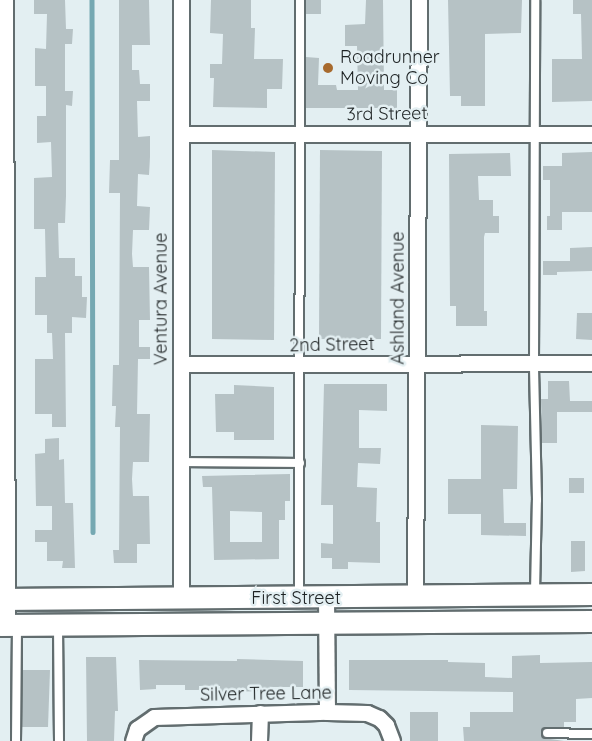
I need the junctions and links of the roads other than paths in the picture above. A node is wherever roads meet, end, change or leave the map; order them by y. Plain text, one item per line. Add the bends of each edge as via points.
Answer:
1 (5, 0) edge
2 (181, 0) edge
3 (300, 0) edge
4 (419, 0) edge
5 (535, 0) edge
6 (2, 96) edge
7 (418, 133) junction
8 (182, 134) junction
9 (300, 134) junction
10 (536, 134) junction
11 (592, 134) edge
12 (2, 262) edge
13 (417, 363) junction
14 (534, 363) junction
15 (592, 363) edge
16 (181, 364) junction
17 (301, 365) junction
18 (3, 429) edge
19 (181, 462) junction
20 (300, 463) junction
21 (592, 594) edge
22 (535, 595) junction
23 (299, 597) junction
24 (415, 597) junction
25 (181, 598) junction
26 (326, 598) junction
27 (3, 599) edge
28 (592, 621) edge
29 (326, 624) junction
30 (8, 625) edge
31 (58, 625) junction
32 (327, 712) junction
33 (260, 713) junction
34 (547, 733) dead end
35 (592, 734) edge
36 (16, 741) edge
37 (59, 741) edge
38 (133, 741) edge
39 (259, 741) edge
40 (392, 741) edge

1 - 6 street
2 - 8 street, Ventura Avenue
3 - 9 lane
4 - 7 street, Ashland Avenue
5 - 10 lane
6 - 12 street
7 - 9 street, 3rd Street
7 - 10 street, 3rd Street
7 - 13 street, Ashland Avenue
8 - 9 street, 3rd Street
8 - 16 street, Ventura Avenue
9 - 17 lane
10 - 11 street, 3rd Street
10 - 14 lane
12 - 18 street
13 - 14 street, 2nd Street
13 - 17 street, 2nd Street
13 - 24 street, Ashland Avenue
14 - 15 street, 2nd Street
14 - 22 lane
16 - 17 street, 2nd Street
16 - 19 street, Ventura Avenue
17 - 20 lane
18 - 27 street
19 - 20 lane
19 - 25 street, Ventura Avenue
20 - 23 lane
21 - 22 main road, First Street
22 - 24 main road, First Street
23 - 25 main road, First Street
23 - 26 main road, First Street
24 - 26 main road, First Street
25 - 27 main road, First Street
26 - 29 street
27 - 30 street
28 - 29 main road, First Street
29 - 31 main road, First Street
29 - 32 street
30 - 31 main road, First Street
30 - 36 lane
31 - 37 lane
32 - 33 street, Silver Tree Lane
32 - 40 street, Silver Tree Lane via 367,713 379,718
33 - 38 street, Silver Tree Lane via 160,716 144,722
33 - 39 street
34 - 35 lane

